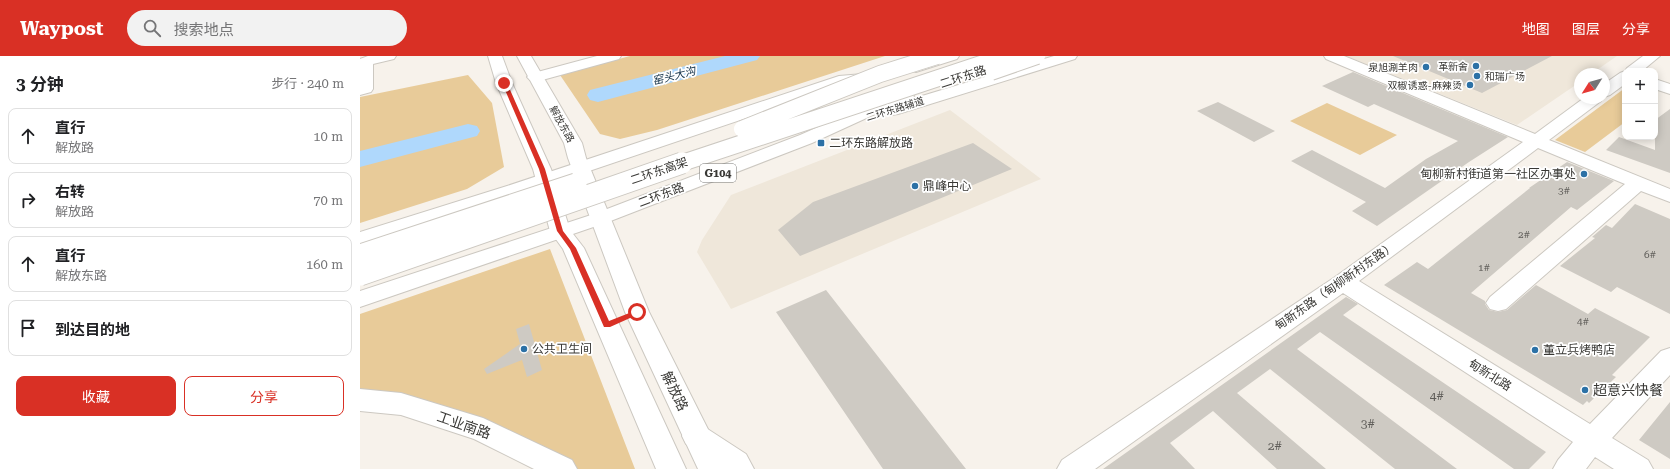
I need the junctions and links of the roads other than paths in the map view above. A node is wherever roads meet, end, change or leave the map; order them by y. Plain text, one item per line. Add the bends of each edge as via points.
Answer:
1 (389, 56) edge
2 (495, 56) edge
3 (524, 56) edge
4 (614, 56) edge
5 (913, 56) edge
6 (937, 56) edge
7 (952, 56) edge
8 (964, 56) edge
9 (1005, 56) edge
10 (1026, 56) edge
11 (1037, 56) edge
12 (1070, 56) edge
13 (1331, 56) edge
14 (1643, 56) edge
15 (1653, 56) edge
16 (1626, 68) edge
17 (1636, 68) edge
18 (534, 77) junction
19 (1622, 78) edge
20 (845, 79) junction
21 (1658, 85) edge
22 (1610, 87) edge
23 (1670, 89) edge
24 (360, 90) edge
25 (1587, 104) edge
26 (835, 127) junction
27 (1536, 141) junction
28 (719, 144) junction
29 (581, 167) junction
30 (545, 179) junction
31 (1638, 183) junction
32 (1670, 196) edge
33 (601, 218) junction
34 (560, 231) junction
35 (360, 239) edge
36 (360, 255) edge
37 (360, 275) edge
38 (1343, 282) junction
39 (360, 299) edge
40 (1498, 303) dead end
41 (637, 312) junction
42 (607, 325) junction
43 (1670, 358) edge
44 (360, 400) edge
45 (696, 436) junction
46 (1592, 440) junction
47 (562, 469) edge
48 (671, 469) edge
49 (713, 469) edge
50 (739, 469) edge
51 (1072, 469) edge
52 (1568, 469) edge
53 (1638, 469) edge

1 - 24 main road via 366,61 365,90
2 - 30 main road
3 - 18 main road, 解放东路
4 - 18 main road
5 - 20 main road
6 - 28 main road, bridge via 880,74
7 - 20 main road, 二环东路 via 882,78
8 - 28 main road, 二环东高架, bridge
9 - 28 main road, 二环东高架, bridge
10 - 26 main road, 二环东路 / G104 via 890,101
11 - 28 main road, bridge via 917,97
12 - 26 main road, 二环东路辅道
13 - 27 main road
14 - 16 main road
15 - 17 main road
18 - 29 main road, 解放东路 via 573,143
19 - 22 main road
20 - 29 main road, 二环东路
21 - 23 main road
25 - 27 main road, 甸新东路（甸柳新村东路）
26 - 33 main road, 二环东路 / G104
27 - 31 main road
27 - 38 main road, 甸新东路（甸柳新村东路）
28 - 36 main road, 二环东高架, bridge
28 - 37 main road, 二环东高架, bridge
29 - 30 main road, 二环东路
29 - 33 main road, 解放东路
30 - 34 main road
30 - 35 main road, 二环东路
31 - 32 main road
31 - 40 main road
33 - 34 main road, 二环东路 / G104
33 - 41 main road, 解放路
34 - 39 main road, 二环东路 / G104
34 - 42 main road via 573,248
38 - 46 main road, 甸新北路
38 - 51 main road, 甸新东路（甸柳新村东路）
41 - 42 main road
41 - 45 main road, 解放路
42 - 48 main road
43 - 46 main road
44 - 47 main road, 工业南路 via 401,404 483,430
45 - 49 main road, 解放路
45 - 50 main road via 736,463
46 - 52 main road
46 - 53 main road, 甸新北路

